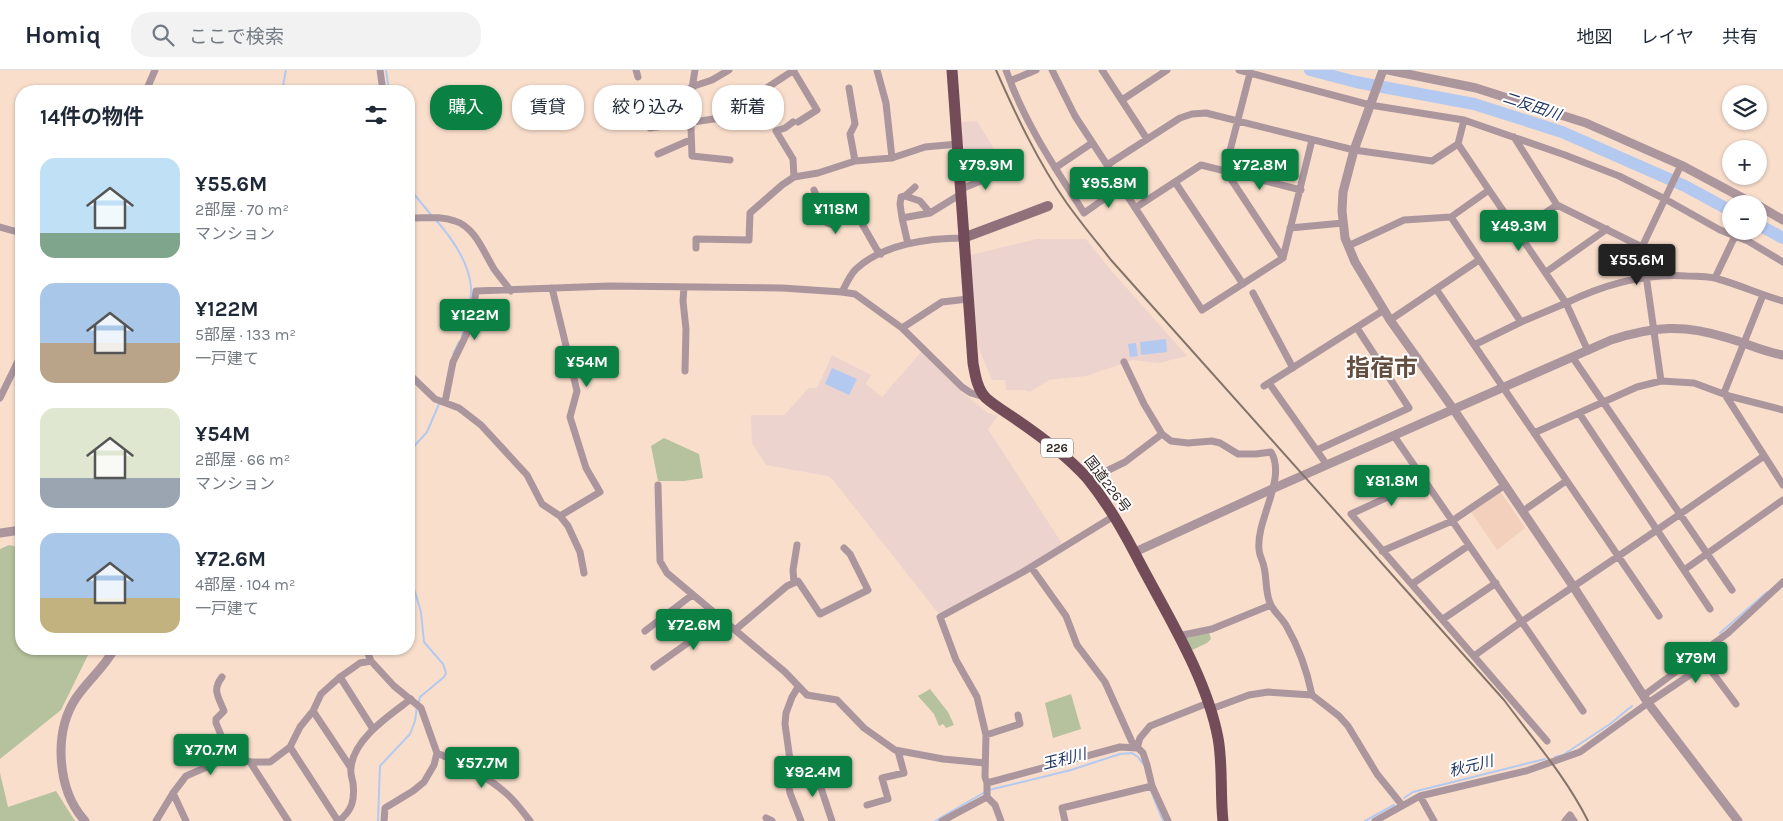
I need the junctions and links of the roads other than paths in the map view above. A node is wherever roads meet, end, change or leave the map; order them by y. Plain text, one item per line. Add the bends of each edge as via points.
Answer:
1 (155, 70) edge
2 (380, 70) edge
3 (695, 70) edge
4 (728, 70) edge
5 (793, 70) edge
6 (877, 70) edge
7 (952, 70) edge
8 (1006, 70) edge
9 (1036, 70) edge
10 (1052, 70) edge
11 (1102, 70) edge
12 (1167, 70) edge
13 (1239, 70) edge
14 (1383, 70) edge
15 (1388, 70) edge
16 (1250, 73) junction
17 (1010, 81) junction
18 (149, 85) edge
19 (382, 85) edge
20 (692, 85) edge
21 (698, 85) edge
22 (848, 88) dead end
23 (1122, 100) junction
24 (1371, 102) junction
25 (702, 120) edge
26 (1464, 120) junction
27 (1238, 121) junction
28 (690, 130) edge
29 (1514, 137) junction
30 (1147, 139) junction
31 (690, 140) junction
32 (1312, 140) junction
33 (1092, 143) junction
34 (958, 144) junction
35 (1458, 144) junction
36 (1354, 150) junction
37 (658, 154) dead end
38 (892, 158) junction
39 (730, 160) dead end
40 (855, 161) junction
41 (1107, 165) junction
42 (1680, 165) junction
43 (1055, 168) junction
44 (1225, 170) junction
45 (1003, 172) dead end
46 (794, 177) junction
47 (1174, 182) junction
48 (915, 187) dead end
49 (1121, 187) junction
50 (814, 190) dead end
51 (1300, 190) junction
52 (1489, 190) junction
53 (961, 192) junction
54 (1737, 195) edge
55 (905, 196) junction
56 (1665, 199) junction
57 (1557, 205) junction
58 (1048, 206) dead end
59 (1135, 208) junction
60 (1767, 211) edge
61 (930, 213) junction
62 (1451, 217) junction
63 (902, 218) junction
64 (415, 219) edge
65 (1783, 220) edge
66 (1343, 223) junction
67 (0, 227) edge
68 (1290, 228) junction
69 (1607, 229) junction
70 (1518, 231) junction
71 (1722, 231) edge
72 (15, 232) edge
73 (963, 238) junction
74 (1733, 240) edge
75 (1745, 240) edge
76 (908, 244) junction
77 (1348, 246) junction
78 (1642, 247) junction
79 (696, 248) dead end
80 (881, 254) junction
81 (1283, 258) junction
82 (1479, 260) junction
83 (1783, 262) edge
84 (1546, 272) junction
85 (1646, 276) junction
86 (1715, 278) junction
87 (1243, 284) junction
88 (684, 287) junction
89 (552, 288) junction
90 (1436, 289) junction
91 (511, 291) junction
92 (842, 292) junction
93 (1253, 293) dead end
94 (1763, 295) junction
95 (968, 299) junction
96 (1783, 301) edge
97 (1566, 303) junction
98 (1384, 310) junction
99 (1390, 320) junction
100 (1521, 322) junction
101 (902, 328) junction
102 (1356, 328) junction
103 (1654, 330) junction
104 (1743, 343) junction
105 (1474, 346) junction
106 (1588, 351) junction
107 (1783, 355) edge
108 (1573, 358) junction
109 (1124, 362) dead end
110 (15, 367) edge
111 (1293, 368) junction
112 (685, 371) dead end
113 (415, 380) edge
114 (1661, 381) junction
115 (1503, 388) junction
116 (1724, 394) junction
117 (985, 397) junction
118 (0, 398) edge
119 (445, 402) junction
120 (1603, 403) junction
121 (1454, 410) junction
122 (1783, 410) edge
123 (1578, 413) junction
124 (1534, 433) junction
125 (1162, 434) junction
126 (1394, 436) junction
127 (1317, 450) junction
128 (1764, 456) junction
129 (1328, 465) junction
130 (1088, 480) junction
131 (1425, 480) junction
132 (1566, 481) junction
133 (658, 485) dead end
134 (1505, 485) junction
135 (1783, 485) edge
136 (1272, 489) junction
137 (1783, 500) edge
138 (1523, 512) junction
139 (1680, 514) junction
140 (560, 516) junction
141 (1114, 516) junction
142 (1452, 521) junction
143 (1657, 530) junction
144 (15, 531) edge
145 (0, 533) edge
146 (798, 545) dead end
147 (1468, 546) junction
148 (844, 548) dead end
149 (1382, 551) junction
150 (1135, 552) junction
151 (1707, 554) junction
152 (1618, 556) junction
153 (1031, 567) junction
154 (1684, 570) junction
155 (584, 573) dead end
156 (1783, 582) edge
157 (794, 583) junction
158 (1496, 583) junction
159 (1412, 584) junction
160 (1573, 586) junction
161 (1732, 590) dead end
162 (692, 595) junction
163 (1271, 605) junction
164 (1710, 610) dead end
165 (1659, 616) dead end
166 (720, 618) junction
167 (1443, 619) junction
168 (1521, 622) junction
169 (735, 630) junction
170 (645, 631) dead end
171 (1178, 636) junction
172 (110, 655) edge
173 (368, 655) edge
174 (1474, 656) junction
175 (371, 662) junction
176 (654, 666) dead end
177 (222, 677) dead end
178 (340, 677) junction
179 (798, 687) junction
180 (1312, 695) junction
181 (411, 699) junction
182 (1646, 699) junction
183 (1736, 704) dead end
184 (1209, 706) junction
185 (313, 710) junction
186 (1583, 711) dead end
187 (1018, 715) dead end
188 (373, 729) junction
189 (986, 735) junction
190 (1547, 741) dead end
191 (290, 746) junction
192 (1137, 748) junction
193 (898, 751) junction
194 (437, 753) junction
195 (230, 758) junction
196 (250, 762) junction
197 (985, 763) junction
198 (351, 768) junction
199 (987, 783) junction
200 (789, 786) junction
201 (1150, 786) junction
202 (173, 793) junction
203 (1420, 796) junction
204 (987, 797) junction
205 (867, 805) dead end
206 (1402, 805) junction
207 (85, 821) edge
208 (156, 821) edge
209 (186, 821) edge
210 (288, 821) edge
211 (339, 821) edge
212 (384, 821) edge
213 (530, 821) edge
214 (801, 821) edge
215 (832, 821) edge
216 (942, 821) edge
217 (1001, 821) edge
218 (1065, 821) edge
219 (1168, 821) edge
220 (1224, 821) edge
221 (1374, 821) edge
222 (1434, 821) edge
223 (1565, 821) edge
224 (1574, 821) edge
225 (1738, 821) edge

1 - 18 street
2 - 19 street
3 - 20 street
4 - 21 street
5 - 25 street via 722,118
5 - 46 street via 817,110 776,131 793,159
6 - 38 street via 886,103
7 - 34 highway
8 - 17 street
9 - 17 street
10 - 33 street
11 - 23 street
12 - 23 street
13 - 16 street
14 - 24 street
15 - 42 street via 1456,83 1556,113
16 - 24 street
16 - 27 street
17 - 43 street via 1022,110
22 - 40 street via 855,124 850,134
23 - 30 street
24 - 26 street
24 - 36 street
26 - 29 street
26 - 35 street
27 - 30 street via 1206,113 1192,114
27 - 32 street
27 - 44 street
28 - 31 street
29 - 56 street via 1619,176
29 - 57 street
30 - 41 street
31 - 37 street
31 - 39 street via 692,156
32 - 36 street
32 - 51 street
33 - 41 street
33 - 43 street
34 - 38 street via 925,147
34 - 53 highway
35 - 36 street via 1432,161
35 - 52 street
36 - 66 street via 1343,192
38 - 40 street
40 - 46 street via 818,174
41 - 49 street
42 - 54 street
42 - 56 street
43 - 49 street via 1084,214
44 - 47 street via 1201,165
44 - 51 street
44 - 81 street
45 - 53 street
46 - 79 street via 750,213 749,240 696,239
47 - 59 street
47 - 87 street
48 - 55 street
49 - 59 street
50 - 80 street via 827,223 833,225 857,214
51 - 68 street
52 - 62 street
52 - 70 street
53 - 61 street
53 - 73 highway
55 - 61 street via 920,202
55 - 63 street via 901,197 900,204
56 - 71 street
56 - 78 street
57 - 69 street
57 - 70 street
58 - 73 main road
59 - 87 street via 1202,310
60 - 65 street
61 - 63 street
62 - 77 street via 1404,220
62 - 82 street
63 - 76 street
64 - 91 street via 439,217 465,226
66 - 68 street
66 - 77 street
67 - 72 street
68 - 81 street
69 - 78 street
69 - 84 street
70 - 84 street
73 - 76 street
73 - 95 highway
74 - 86 street
75 - 83 street
76 - 80 street
77 - 98 street
78 - 85 street
80 - 92 street via 856,269
81 - 87 street
82 - 90 street
82 - 100 street
84 - 97 street
85 - 86 street
85 - 97 street via 1592,290
85 - 103 street
86 - 94 street
88 - 89 street
88 - 92 street
88 - 112 street
89 - 91 street
89 - 140 street via 577,391 570,416 586,468 600,492
90 - 99 street
90 - 105 street
91 - 119 street via 476,290 470,325 455,357
92 - 101 street via 855,294
93 - 111 street
94 - 96 street
94 - 104 street
95 - 101 street via 942,302
95 - 117 highway via 973,363
97 - 100 street
97 - 106 street
98 - 99 street
98 - 102 street
99 - 121 street
100 - 105 street
101 - 117 street via 962,387
102 - 111 street
102 - 127 street via 1409,408
103 - 104 street via 1693,329
103 - 106 street via 1611,340
103 - 114 street
104 - 107 street
104 - 116 street
105 - 115 street
106 - 108 street
108 - 115 street
108 - 120 street
109 - 125 street
110 - 118 street
111 - 127 street via 1267,385
113 - 119 street via 435,399
114 - 116 street via 1694,383
114 - 120 street via 1636,387
115 - 121 street
115 - 124 street
116 - 122 street
116 - 128 street
117 - 130 highway, 国道226号 / 226 via 1057,448
119 - 140 street via 481,425 526,475 542,504
120 - 123 street
120 - 139 street
121 - 126 street
121 - 134 street
123 - 124 street
123 - 143 street
124 - 132 street
125 - 130 street via 1125,462
125 - 136 street via 1181,443 1220,443 1238,454 1271,452 1275,458
126 - 129 street
126 - 131 street
127 - 129 street
128 - 135 street
128 - 139 street
129 - 136 street
130 - 141 highway, 国道226号 / 226
131 - 142 street
131 - 149 street via 1351,514
132 - 138 street
132 - 152 street
133 - 162 street via 660,561 667,573
134 - 138 street
134 - 142 street
136 - 150 street
136 - 163 street via 1259,543
137 - 151 street
138 - 160 street
139 - 143 street
139 - 151 street
140 - 155 street via 580,552
141 - 150 highway, 国道226号 / 226
141 - 153 street
142 - 147 street
142 - 149 street
143 - 152 street
143 - 154 street
144 - 145 street
146 - 157 street
147 - 158 street
147 - 159 street
148 - 157 street via 868,590 820,614 798,581
149 - 159 street
150 - 171 highway, 国道226号 / 226
151 - 154 street
151 - 161 street
152 - 160 street
152 - 165 street
153 - 189 street via 940,617 956,660 974,690
153 - 192 street via 1066,616 1077,645 1105,682
154 - 164 street
156 - 182 street via 1728,633
157 - 169 street
158 - 167 street
158 - 168 street
159 - 167 street
160 - 168 street
160 - 182 street
162 - 166 street
162 - 170 street
163 - 171 street via 1212,629
163 - 180 street via 1287,626 1304,664
166 - 169 street
166 - 176 street
167 - 174 street
168 - 174 street
168 - 186 street
169 - 179 street
171 - 184 highway, 国道226号 / 226
172 - 207 street via 75,700 61,744 65,782 70,798
173 - 175 street
174 - 190 street
175 - 178 street via 360,663
175 - 181 street
177 - 195 street via 216,684 216,690 224,711 216,723
178 - 185 street via 318,697
178 - 188 street
179 - 193 street via 806,695 837,700 864,728
179 - 200 street via 786,713 785,724 790,760
180 - 184 street via 1268,692
180 - 206 street via 1348,726 1377,774
181 - 188 street
181 - 194 street via 421,708
182 - 183 street via 1706,664
182 - 203 street via 1575,754 1526,771
182 - 225 street
184 - 192 street via 1150,726 1140,738
184 - 220 highway, 国道226号 / 226 via 1218,739
185 - 191 street
185 - 198 street
187 - 189 street via 1020,724
188 - 198 street via 356,753
189 - 197 street
191 - 196 street via 270,762
191 - 211 street
192 - 199 street via 1120,747
192 - 201 street via 1147,765
193 - 197 street
193 - 205 street via 904,773 882,778 888,799
194 - 212 street via 424,782 385,808
194 - 213 street via 465,765 508,794
195 - 196 street
195 - 202 street via 186,776
196 - 210 street
197 - 199 street
198 - 211 street via 353,801 351,809
199 - 204 street
200 - 214 street
200 - 215 street via 817,776
201 - 218 street via 1062,808
201 - 219 street
202 - 208 street
202 - 209 street
203 - 206 street
203 - 222 street
204 - 216 street
204 - 217 street via 995,805
206 - 221 street
223 - 224 street via 1570,815

